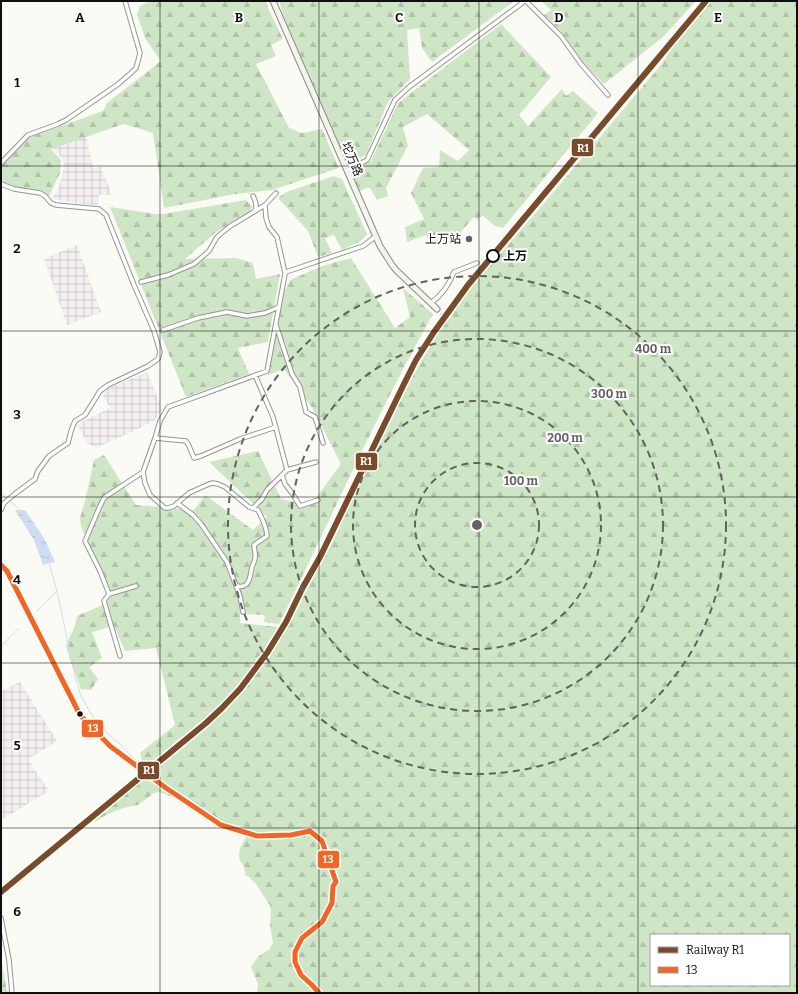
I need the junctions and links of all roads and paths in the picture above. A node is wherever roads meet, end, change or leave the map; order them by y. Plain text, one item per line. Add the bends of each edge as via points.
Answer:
1 (125, 1) edge
2 (273, 1) edge
3 (525, 1) edge
4 (608, 95) dead end
5 (1, 163) edge
6 (347, 171) junction
7 (1, 184) edge
8 (276, 192) dead end
9 (254, 196) dead end
10 (265, 205) junction
11 (255, 211) junction
12 (375, 237) junction
13 (477, 263) dead end
14 (285, 273) junction
15 (141, 282) dead end
16 (431, 303) junction
17 (279, 307) junction
18 (437, 309) tunnel mouth
19 (276, 324) junction
20 (163, 330) dead end
21 (255, 375) junction
22 (276, 427) junction
23 (155, 438) junction
24 (323, 443) dead end
25 (316, 462) dead end
26 (287, 470) junction
27 (143, 472) junction
28 (282, 475) junction
29 (318, 500) dead end
30 (177, 503) junction
31 (253, 508) junction
32 (1, 510) edge
33 (1, 565) edge
34 (136, 586) dead end
35 (237, 586) junction
36 (110, 594) junction
37 (243, 612) dead end
38 (120, 656) dead end
39 (136, 767) tunnel mouth
40 (150, 777) tunnel mouth
41 (1, 918) edge
42 (12, 993) edge
43 (319, 993) edge

1 - 5 street via 140,53 136,68 66,120 28,135
2 - 6 main road, 坨万路
3 - 4 street via 562,36 581,64
3 - 6 street via 395,100 367,160
6 - 12 main road, 坨万路
7 - 32 street via 40,194 51,203 100,209 106,215 154,331 160,352 158,359 148,366 100,391 85,415 75,421 68,443 49,456 35,479 4,503
8 - 10 street
9 - 11 street
10 - 11 street
10 - 14 street via 266,218 277,237
11 - 15 street via 217,237 209,251 194,264 168,275
12 - 14 street via 363,246
12 - 16 main road, 坨万路 via 392,265
13 - 16 street via 454,272 444,291
14 - 17 street
16 - 18 main road, 坨万路
17 - 19 street
17 - 20 street via 247,316 227,312 198,318
19 - 21 street via 267,370
19 - 24 street via 292,374 300,387 306,412 315,417
21 - 22 street
21 - 23 street via 168,406
22 - 23 street via 194,458 186,441
22 - 26 street
23 - 27 street
25 - 26 street
26 - 28 street
27 - 30 street via 150,495 165,508
27 - 36 street via 104,498 85,541
28 - 29 street via 300,506
28 - 31 street
30 - 31 street via 189,493 213,483 225,487
30 - 35 street via 201,524 227,562
31 - 35 street via 258,510 267,532 266,536 254,545 256,556 251,578 248,583
33 - 39 street via 7,572 80,715 110,746
34 - 36 street
35 - 37 street
36 - 38 street via 104,601
40 - 43 street via 221,825 257,836 291,835 310,830 322,840 336,882 332,903 322,922 302,938 295,952 295,962 301,975
41 - 42 street

